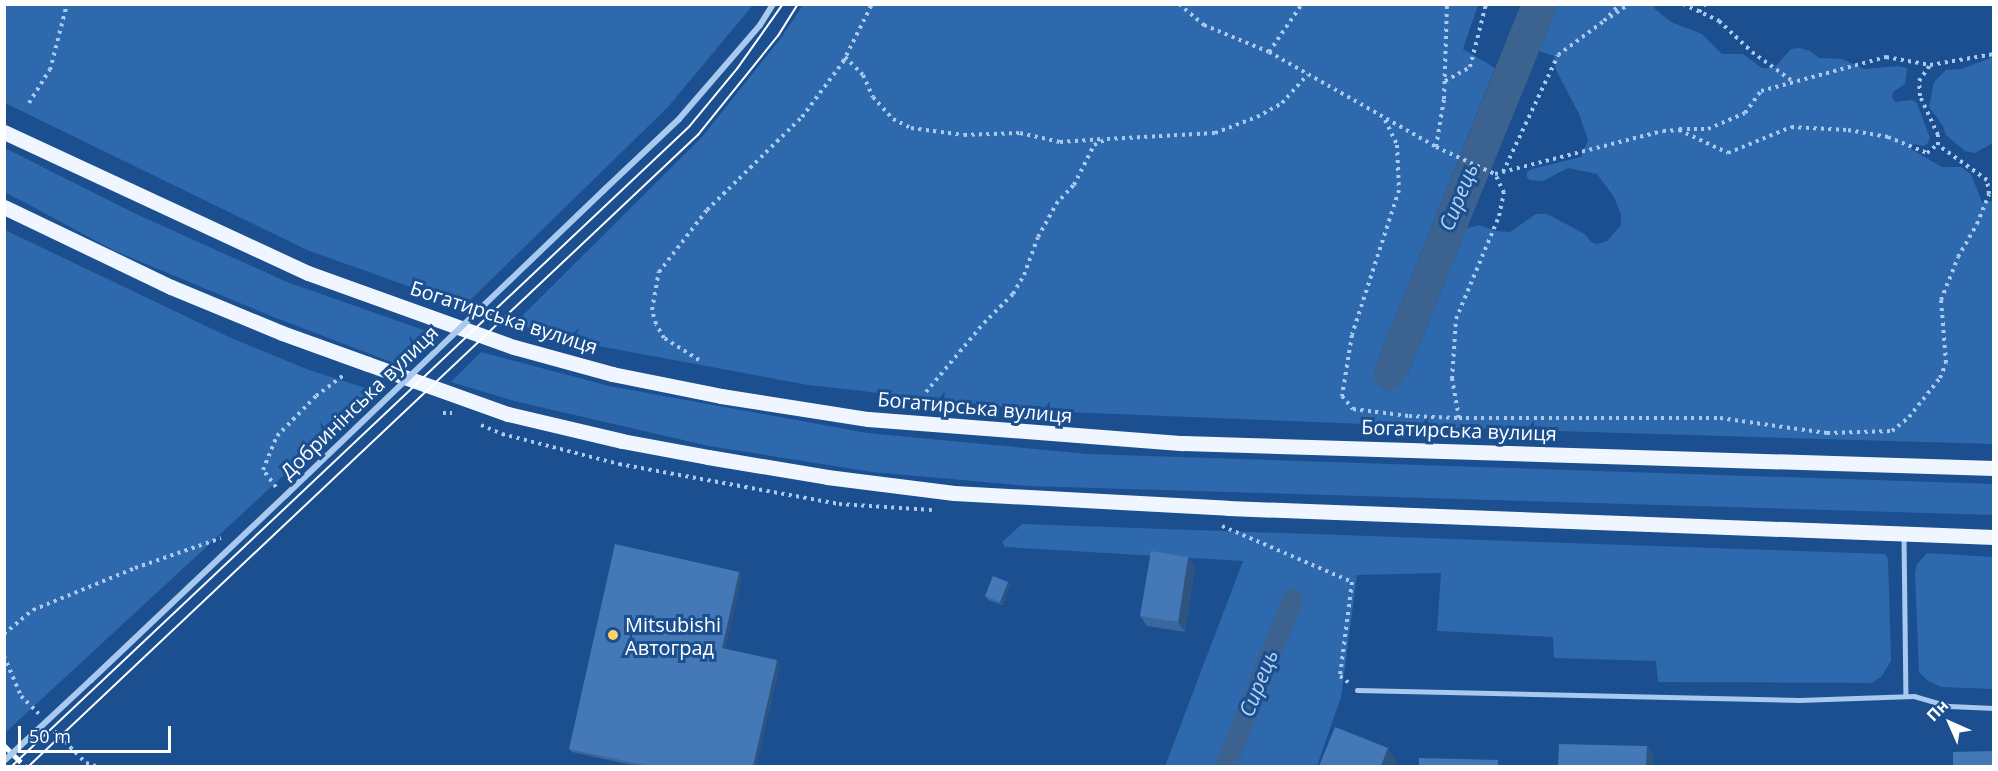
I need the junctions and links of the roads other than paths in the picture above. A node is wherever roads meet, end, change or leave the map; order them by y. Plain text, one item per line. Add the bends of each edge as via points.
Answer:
1 (772, 4) edge
2 (4, 132) edge
3 (4, 207) edge
4 (1994, 468) edge
5 (1904, 533) junction
6 (1994, 537) edge
7 (1357, 690) road end
8 (1906, 696) junction
9 (1994, 708) edge
10 (4, 761) edge

1 - 10 street, Добринінська вулиця, bridge via 760,25 679,119
2 - 4 main road, Богатирська вулиця via 308,273 514,347 612,374 721,396 868,419 1183,443
3 - 5 main road via 181,291 389,372 508,414 708,457 954,493 1228,508
5 - 6 main road
5 - 8 lane
7 - 8 lane via 1799,700
8 - 9 lane via 1949,706

